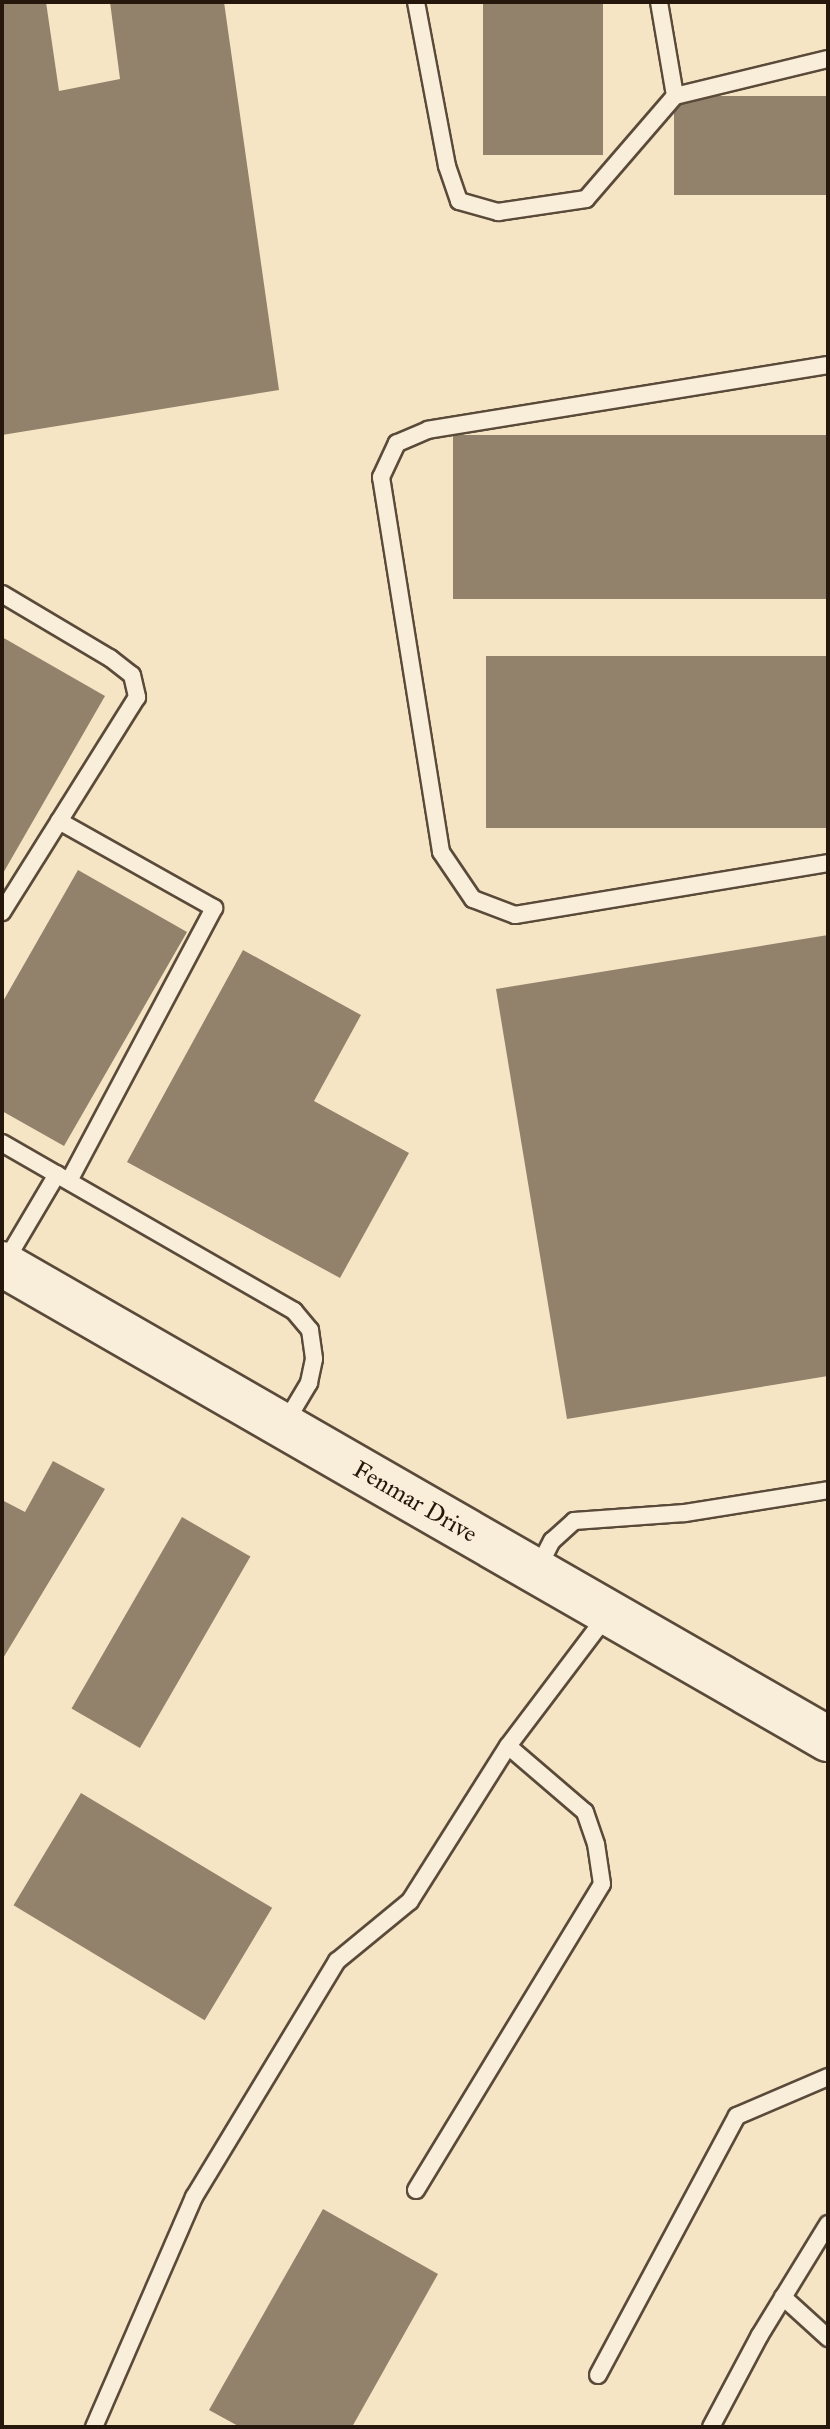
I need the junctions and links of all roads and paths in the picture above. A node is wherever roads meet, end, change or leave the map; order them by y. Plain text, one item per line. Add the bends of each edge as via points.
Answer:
1 (416, 2) edge
2 (659, 2) edge
3 (828, 59) edge
4 (675, 96) junction
5 (828, 365) edge
6 (2, 594) edge
7 (59, 821) junction
8 (828, 863) edge
9 (2, 912) edge
10 (2, 1143) edge
11 (63, 1178) junction
12 (2, 1264) edge
13 (283, 1426) junction
14 (828, 1490) edge
15 (536, 1571) junction
16 (609, 1613) junction
17 (828, 1739) edge
18 (508, 1746) junction
19 (828, 2077) edge
20 (416, 2190) dead end
21 (828, 2224) edge
22 (783, 2297) junction
23 (828, 2338) edge
24 (598, 2375) dead end
25 (94, 2427) edge
26 (711, 2427) edge

1 - 4 lane via 447,166 459,201 498,212 586,199
2 - 4 lane
3 - 4 lane
5 - 8 lane via 428,430 397,443 381,477 441,852 473,899 515,915
6 - 7 lane via 132,675 137,697
7 - 9 lane
7 - 11 lane via 214,908
10 - 11 lane
11 - 12 lane
11 - 13 lane via 294,1311 310,1330 314,1359 309,1383
12 - 13 street, Fenmar Drive
13 - 15 street, Fenmar Drive
14 - 15 lane via 685,1513 574,1521 552,1541
15 - 16 street, Fenmar Drive
16 - 17 street, Fenmar Drive
16 - 18 lane
18 - 20 lane via 585,1812 602,1884
18 - 25 lane via 410,1901 337,1961 194,2197
19 - 24 lane via 737,2116
21 - 22 lane
22 - 23 lane
22 - 26 lane

